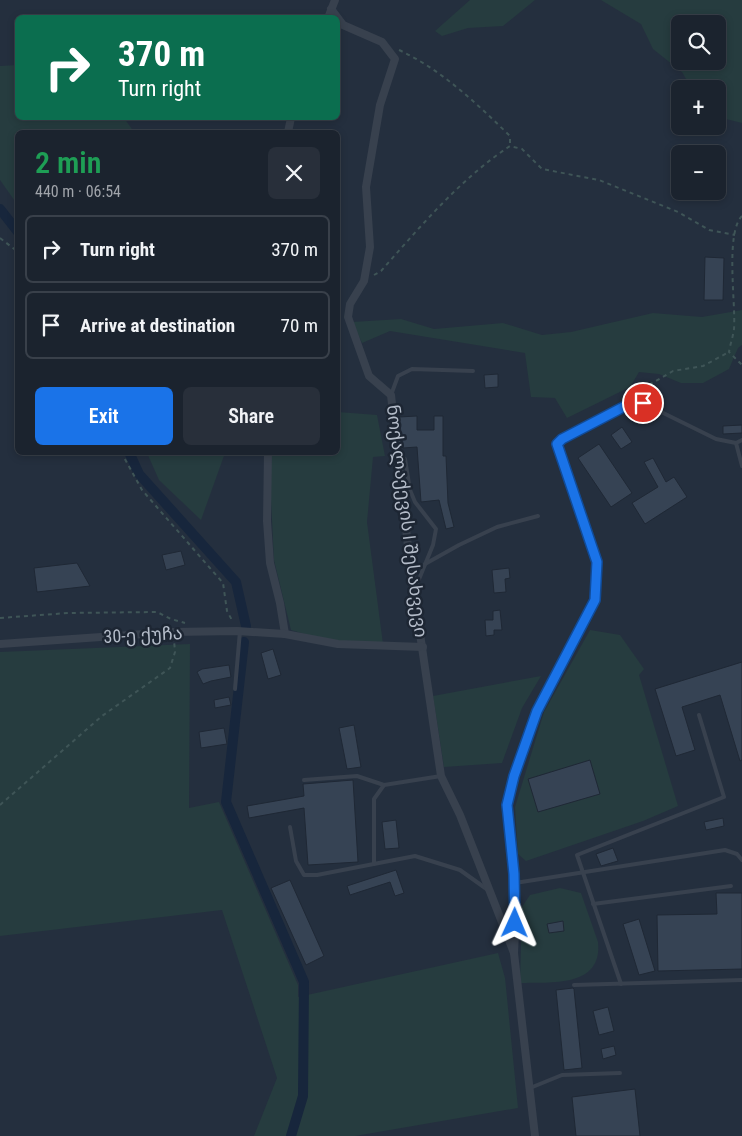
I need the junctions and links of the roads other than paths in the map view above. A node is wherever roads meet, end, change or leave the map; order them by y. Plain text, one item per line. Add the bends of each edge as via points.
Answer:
1 (335, 0) edge
2 (331, 9) junction
3 (329, 15) edge
4 (336, 15) edge
5 (340, 21) edge
6 (473, 371) dead end
7 (391, 395) junction
8 (742, 440) edge
9 (736, 443) junction
10 (558, 451) joint
11 (268, 455) edge
12 (405, 459) dead end
13 (742, 466) edge
14 (538, 516) dead end
15 (425, 564) junction
16 (415, 591) junction
17 (239, 631) junction
18 (285, 634) junction
19 (0, 644) edge
20 (423, 647) junction
21 (235, 689) dead end
22 (699, 715) dead end
23 (441, 776) junction
24 (304, 780) dead end
25 (384, 785) junction
26 (290, 826) dead end
27 (742, 860) edge
28 (374, 864) junction
29 (583, 872) junction
30 (514, 883) junction
31 (731, 886) dead end
32 (489, 892) junction
33 (593, 904) junction
34 (514, 953) junction
35 (742, 980) edge
36 (621, 984) junction
37 (574, 985) dead end
38 (620, 1073) dead end
39 (529, 1088) junction
40 (535, 1136) edge

1 - 2 street
2 - 3 street
2 - 4 street, ნოქალაქევის I შესახვევი
5 - 7 street, ნოქალაქევის I შესახვევი via 382,42 396,59 380,105 366,187 370,246 364,281 350,304 348,317 369,376
6 - 7 lane via 412,369 398,376
7 - 16 street, ნოქალაქევის I შესახვევი
8 - 9 lane
9 - 10 lane via 716,439 643,403 633,402 562,439 557,444
9 - 13 lane
10 - 30 street via 597,562 595,600 537,711 514,776 507,805
11 - 18 street via 270,564
12 - 15 lane via 415,502 436,529
14 - 15 lane via 497,527
15 - 16 lane
16 - 20 street, ნოქალაქევის I შესახვევი
17 - 18 street, 30-ე ქუჩა
17 - 19 street, 30-ე ქუჩა via 173,632
17 - 21 lane
18 - 20 street, 30-ე ქუჩა via 338,644
20 - 23 street, ნოქალაქევის I შესახვევი
22 - 29 lane via 724,797 577,855
23 - 25 lane
23 - 32 street, ნოქალაქევის I შესახვევი
24 - 25 lane via 357,776
25 - 28 lane via 374,799
26 - 28 lane via 296,861 304,875
27 - 29 lane via 726,850
28 - 32 lane via 415,856 460,870
29 - 30 lane
29 - 33 lane
30 - 34 street
31 - 33 lane
32 - 34 street, ნოქალაქევის I შესახვევი
33 - 36 lane
34 - 39 street
35 - 36 lane
36 - 37 lane
38 - 39 lane via 562,1075
39 - 40 street

